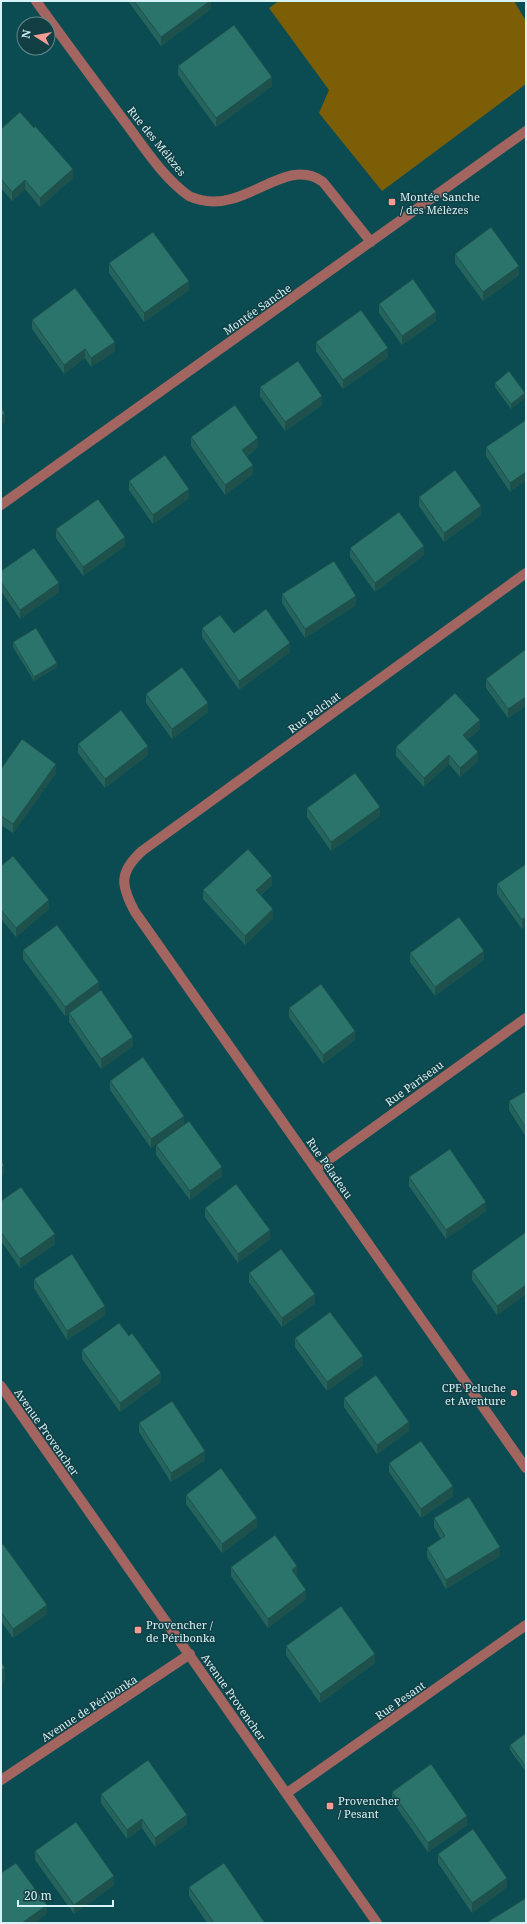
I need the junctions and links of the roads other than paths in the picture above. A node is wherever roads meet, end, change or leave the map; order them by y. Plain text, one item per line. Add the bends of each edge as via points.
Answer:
1 (36, 1) edge
2 (526, 132) edge
3 (371, 242) junction
4 (1, 505) edge
5 (526, 573) edge
6 (124, 878) joint
7 (526, 1018) edge
8 (316, 1169) junction
9 (1, 1386) edge
10 (526, 1468) edge
11 (526, 1625) edge
12 (190, 1654) junction
13 (1, 1780) edge
14 (287, 1793) junction
15 (377, 1923) edge

1 - 3 street, Rue des Mélèzes via 159,165 191,197 212,202 229,200 294,174 307,174 323,182
2 - 3 street, Montée Sanche
3 - 4 street, Montée Sanche
5 - 6 street, Rue Pelchat via 142,851 133,859
6 - 8 street, Rue Péladeau via 123,887 135,912
7 - 8 street, Rue Pariseau
8 - 10 street, Rue Péladeau
9 - 12 street, Avenue Provencher
11 - 14 street, Rue Pesant
12 - 13 street, Avenue de Péribonka
12 - 14 street, Avenue Provencher
14 - 15 street, Avenue Provencher

